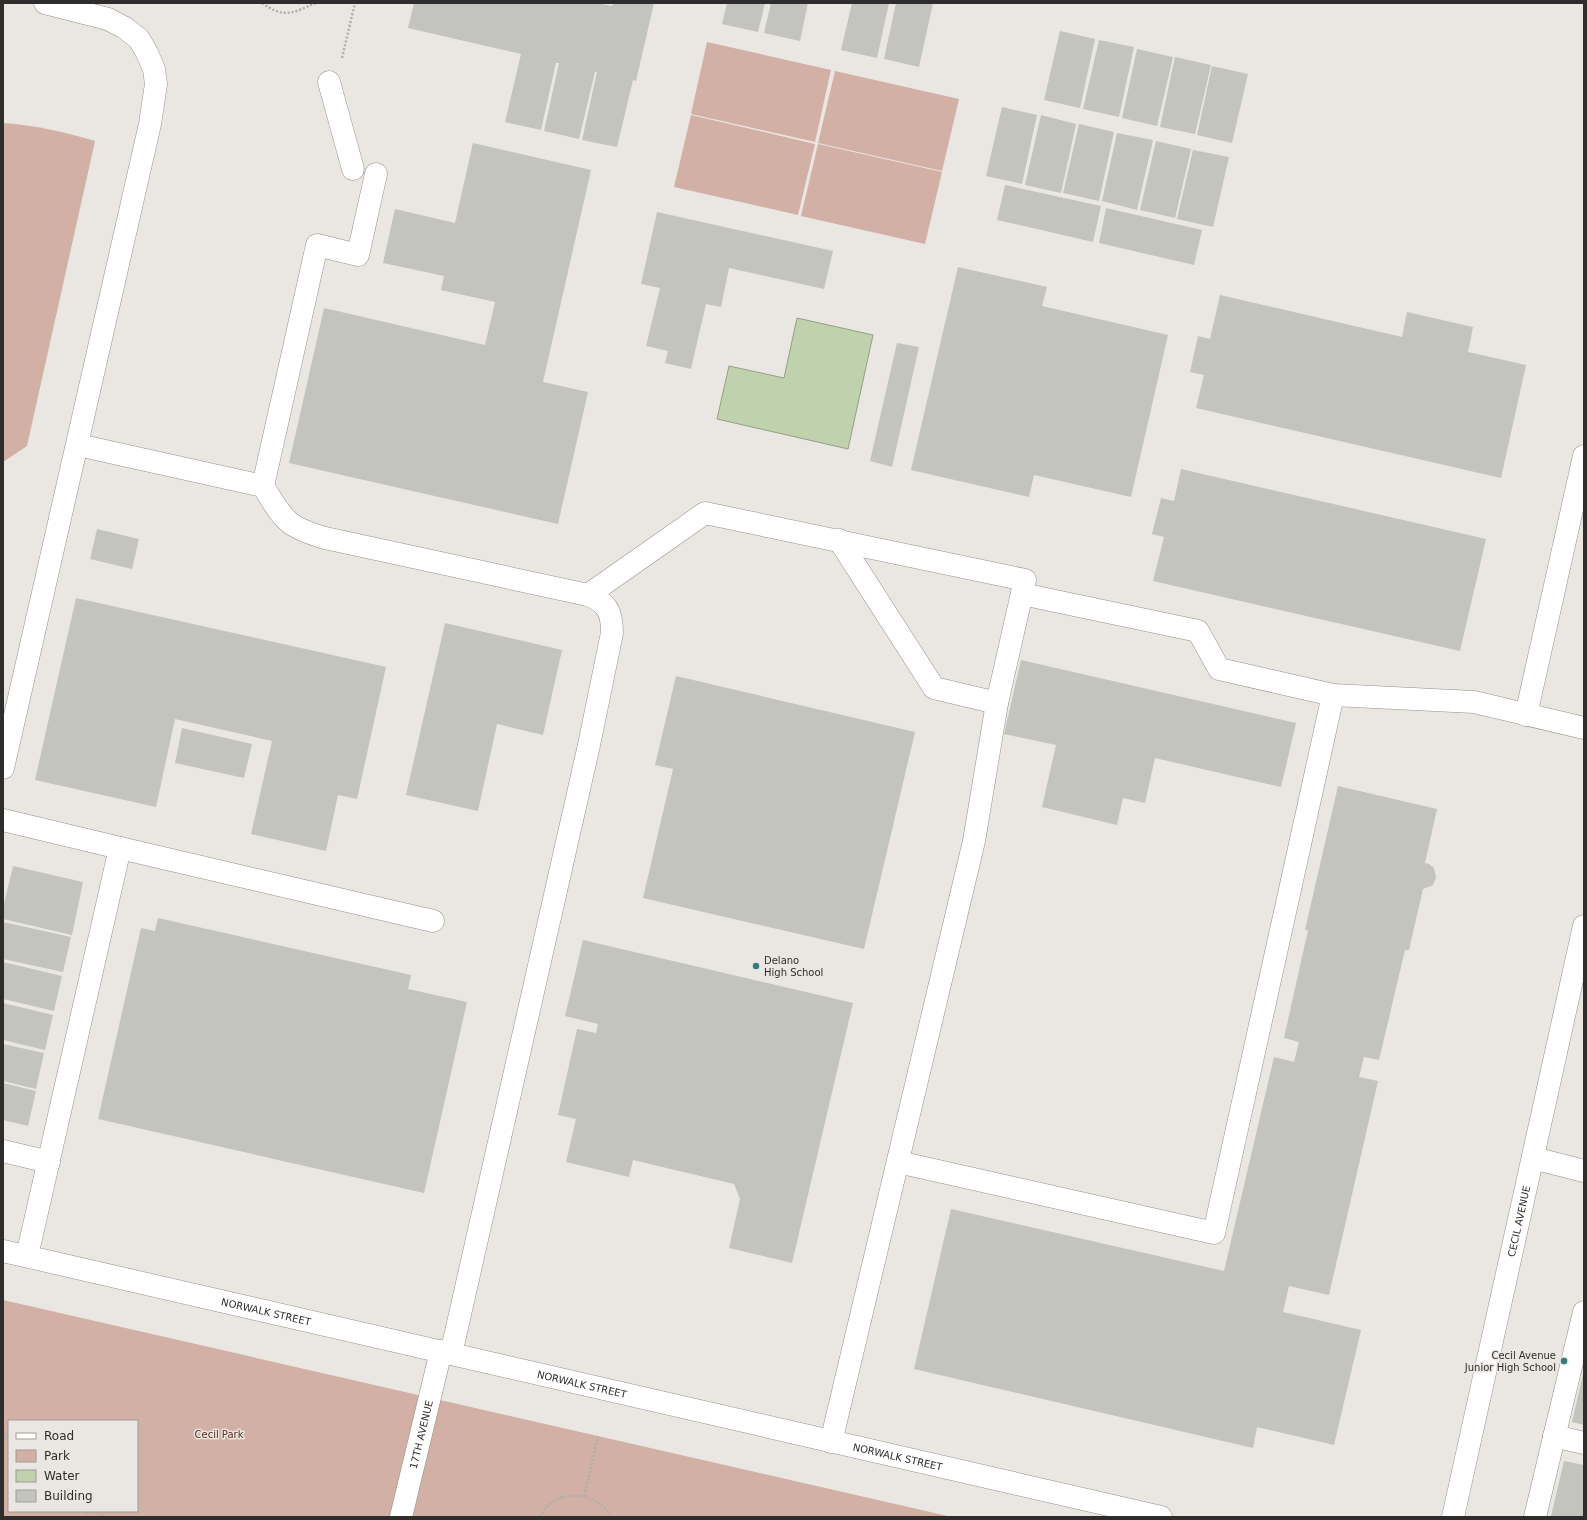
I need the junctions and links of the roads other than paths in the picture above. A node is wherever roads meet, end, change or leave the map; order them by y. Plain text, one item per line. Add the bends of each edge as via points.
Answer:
1 (45, 3) edge
2 (331, 90) road end
3 (353, 169) dead end
4 (376, 174) dead end
5 (78, 445) junction
6 (1584, 456) edge
7 (263, 486) junction
8 (839, 540) junction
9 (1022, 594) junction
10 (588, 595) junction
11 (1333, 695) junction
12 (997, 703) junction
13 (1526, 714) junction
14 (1584, 728) edge
15 (3, 768) edge
16 (3, 820) edge
17 (120, 848) junction
18 (433, 921) dead end
19 (1584, 926) edge
20 (3, 1151) edge
21 (1533, 1158) junction
22 (49, 1162) junction
23 (898, 1162) junction
24 (1584, 1171) edge
25 (3, 1250) edge
26 (27, 1256) junction
27 (1584, 1312) edge
28 (1580, 1343) edge
29 (446, 1353) junction
30 (1554, 1436) junction
31 (830, 1442) junction
32 (1584, 1443) edge
33 (401, 1517) edge
34 (1161, 1517) edge
35 (1453, 1517) edge
36 (1535, 1517) edge

1 - 5 street via 108,19 125,28 138,39 147,53 154,69 156,84 150,124
2 - 3 street
4 - 7 street via 358,255 317,245
5 - 7 street
5 - 15 street
6 - 13 street
7 - 10 street, 17TH AVENUE via 282,516 294,527 307,532
8 - 9 street via 1025,580
8 - 10 street via 705,512
8 - 12 street via 934,688
9 - 11 street via 1198,631 1219,669
9 - 12 street
10 - 29 street, 17TH AVENUE via 604,604 609,611 612,633 589,745
11 - 13 street via 1474,702
11 - 23 street via 1214,1233
12 - 23 street via 974,841
13 - 14 street
16 - 17 street
17 - 18 street
17 - 22 street
19 - 21 street, CECIL AVENUE
20 - 22 street
21 - 24 street
21 - 35 street, CECIL AVENUE
22 - 26 street
23 - 31 street
25 - 26 street, NORWALK STREET
26 - 29 street, NORWALK STREET
27 - 28 street
28 - 30 street
29 - 31 street, NORWALK STREET
29 - 33 street, 17TH AVENUE
30 - 32 street
30 - 36 street
31 - 34 street, NORWALK STREET

